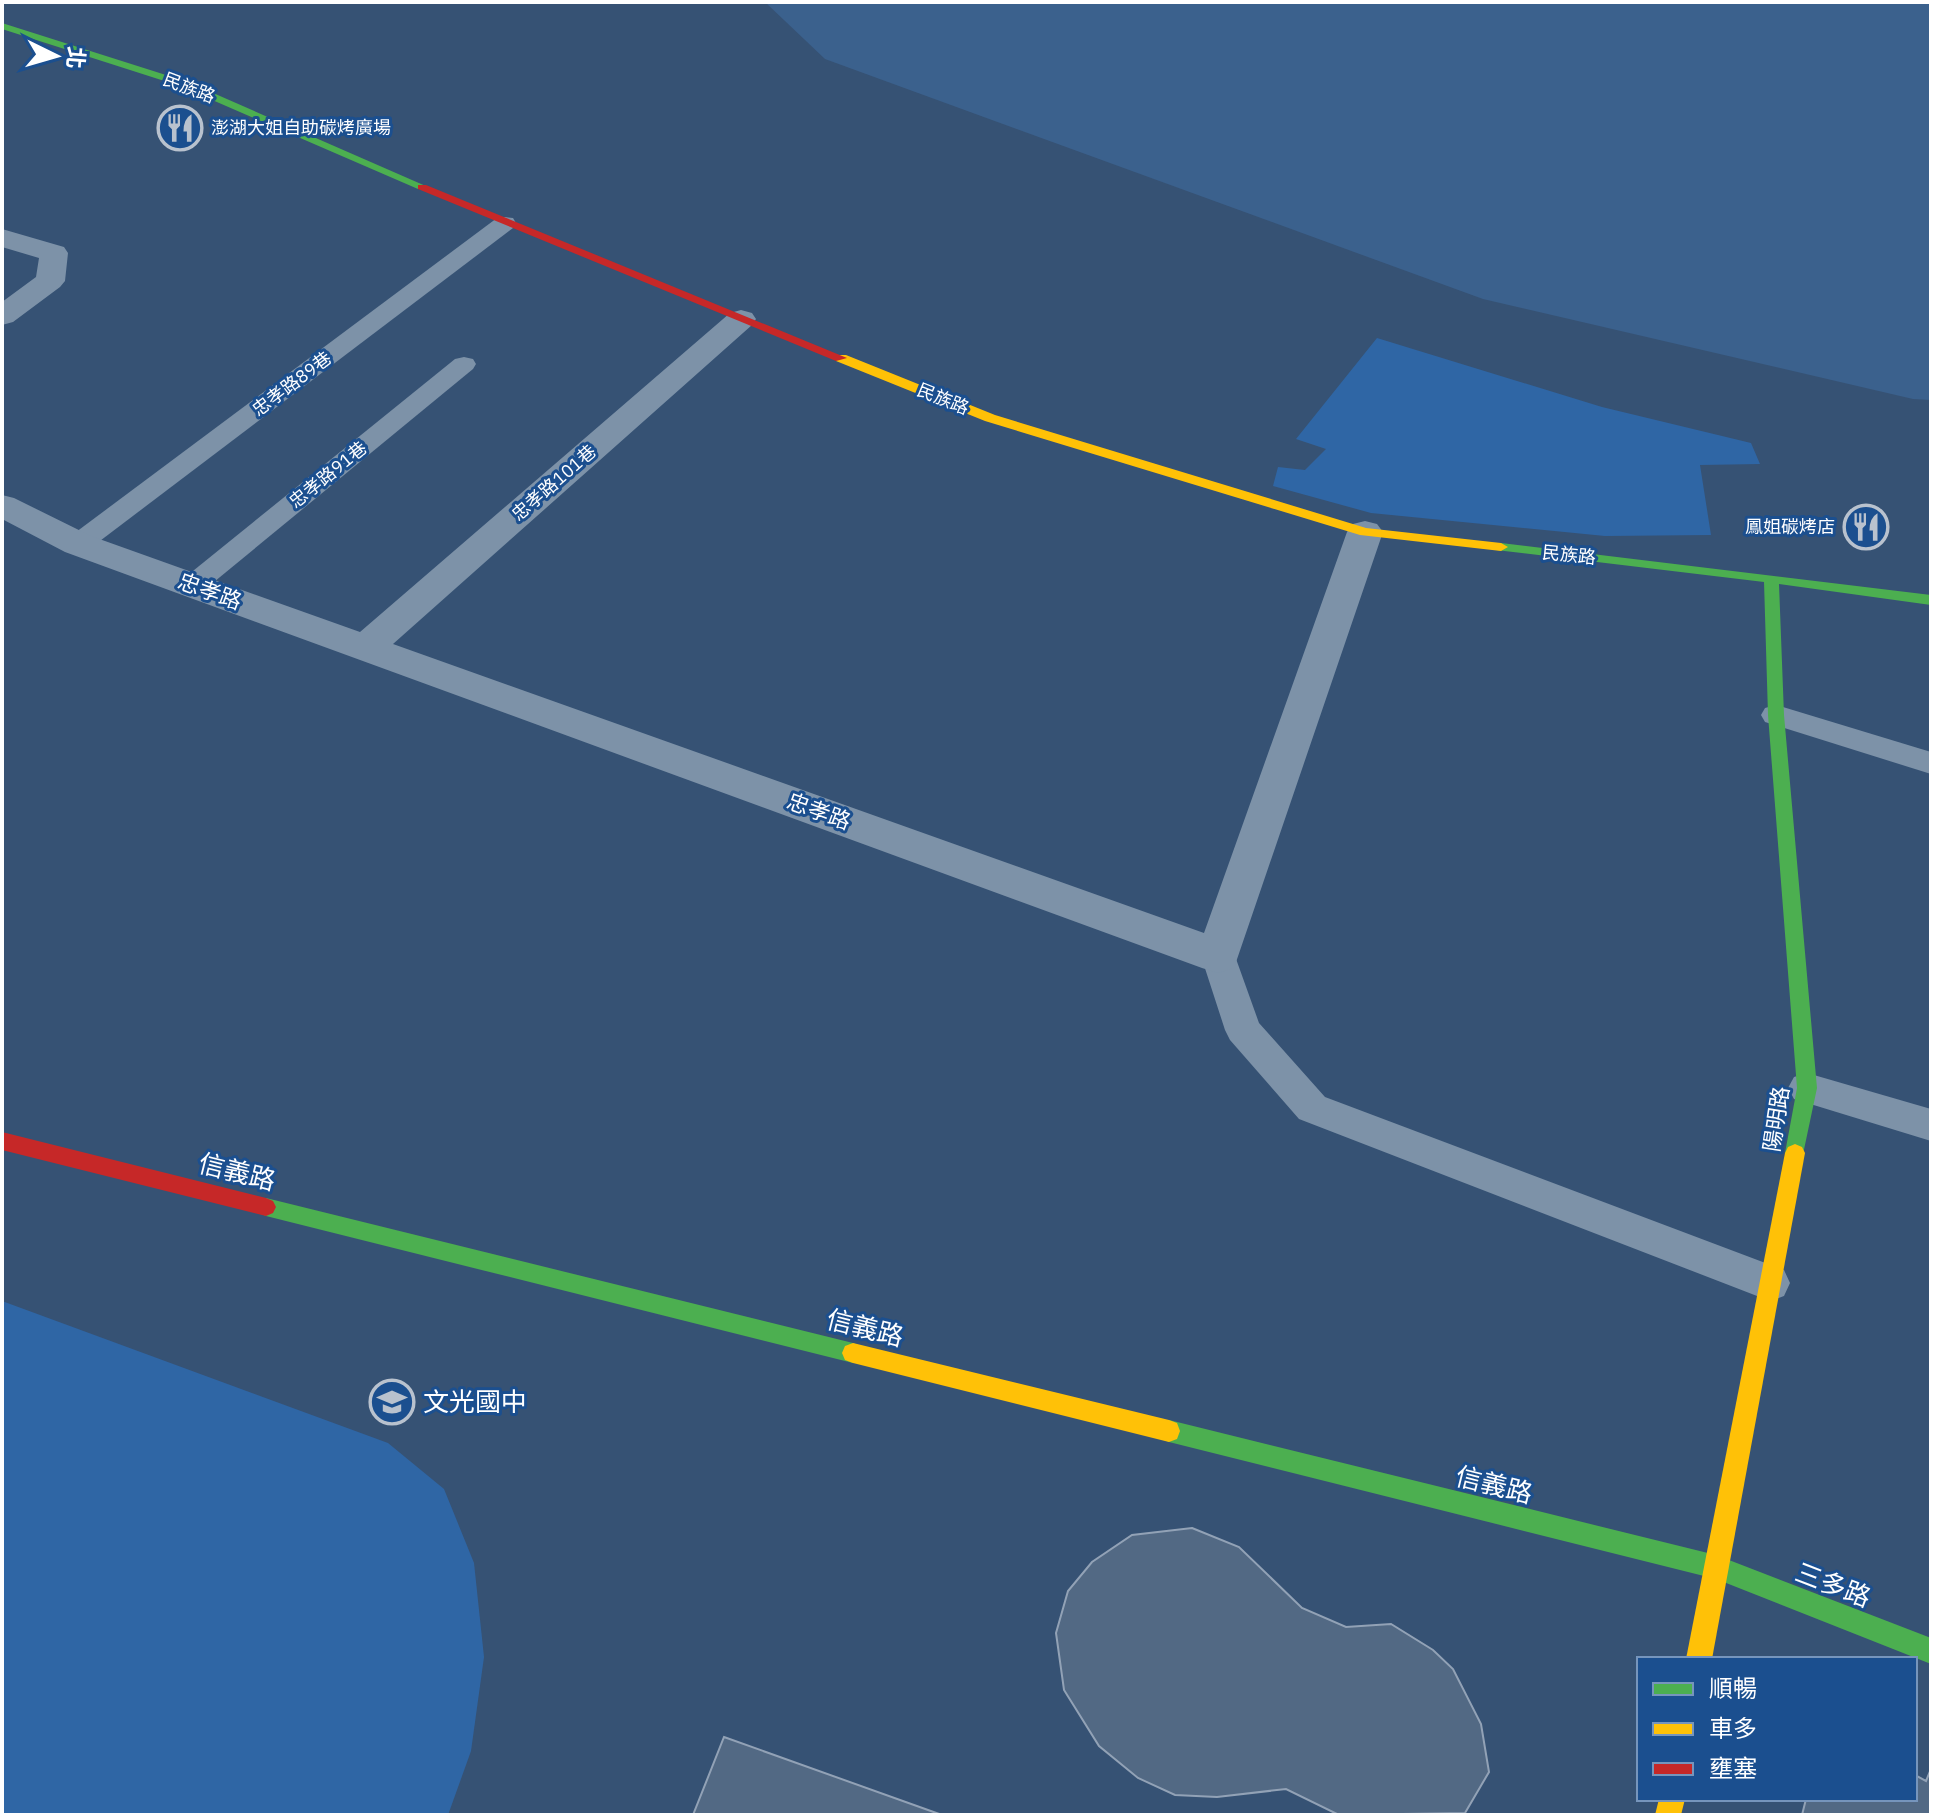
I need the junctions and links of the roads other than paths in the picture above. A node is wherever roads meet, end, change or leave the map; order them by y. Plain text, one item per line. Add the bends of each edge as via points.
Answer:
1 (2, 26) edge
2 (505, 223) junction
3 (2, 238) edge
4 (2, 316) edge
5 (741, 319) junction
6 (464, 364) dead end
7 (2, 505) edge
8 (1365, 532) junction
9 (78, 544) junction
10 (1771, 578) junction
11 (193, 585) junction
12 (1931, 600) edge
13 (366, 648) junction
14 (1776, 715) junction
15 (1931, 763) edge
16 (1218, 956) junction
17 (1807, 1088) junction
18 (1931, 1125) edge
19 (2, 1141) edge
20 (1770, 1283) junction
21 (1716, 1567) junction
22 (1931, 1651) edge
23 (1699, 1657) edge

1 - 2 street, 民族路 via 184,84
2 - 5 street, 民族路
2 - 9 lane, 忠孝路89巷
3 - 4 street via 54,253 50,281
5 - 8 street, 民族路 via 990,418
5 - 13 street, 忠孝路101巷
6 - 11 lane, 忠孝路91巷
7 - 9 street, 忠孝路
8 - 10 street, 民族路
8 - 16 street
9 - 11 street, 忠孝路
10 - 12 street, 民族路
10 - 14 street, 陽明路
11 - 13 street, 忠孝路
13 - 16 street, 忠孝路
14 - 15 lane
14 - 17 street, 陽明路
16 - 20 lane via 1243,1030 1312,1108
17 - 18 lane
17 - 20 street, 陽明路
19 - 21 street, 信義路
20 - 21 street, 陽明路
21 - 22 street, 三多路
21 - 23 street, 陽明路

